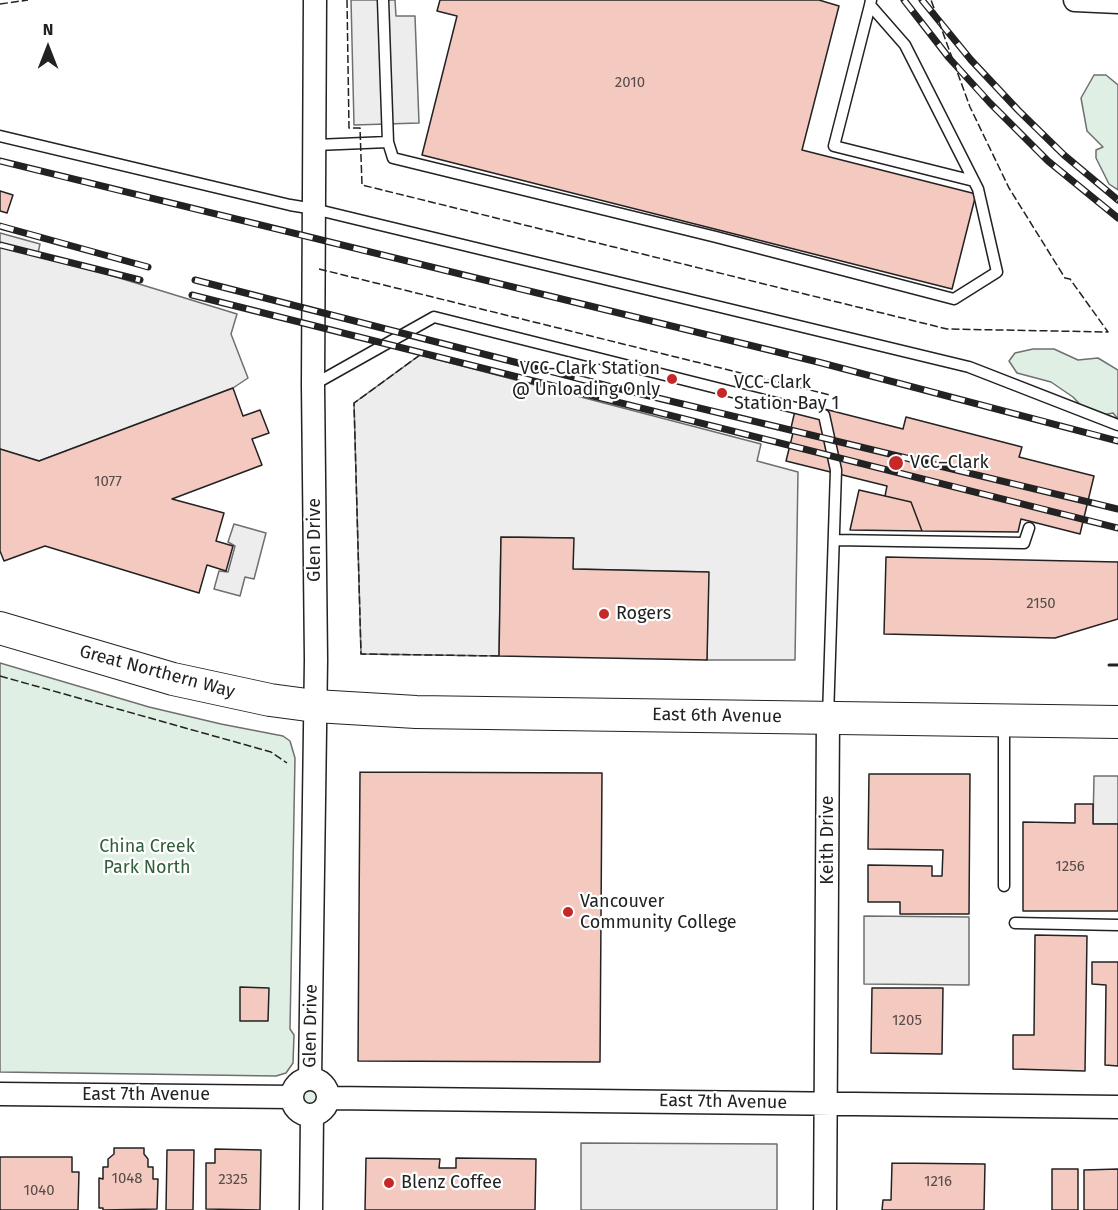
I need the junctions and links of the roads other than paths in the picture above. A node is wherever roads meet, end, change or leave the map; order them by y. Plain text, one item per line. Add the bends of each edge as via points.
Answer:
1 (315, 0) edge
2 (383, 0) edge
3 (1075, 0) edge
4 (870, 2) edge
5 (1118, 2) edge
6 (0, 136) edge
7 (388, 142) junction
8 (316, 145) junction
9 (974, 181) junction
10 (314, 209) junction
11 (313, 385) junction
12 (1118, 425) edge
13 (1029, 528) dead end
14 (834, 540) junction
15 (0, 628) edge
16 (315, 706) junction
17 (828, 717) junction
18 (1004, 720) junction
19 (1118, 722) edge
20 (1004, 886) dead end
21 (1015, 923) dead end
22 (1118, 925) edge
23 (310, 1079) junction
24 (0, 1094) edge
25 (292, 1097) junction
26 (329, 1098) junction
27 (824, 1102) junction
28 (1118, 1107) edge
29 (312, 1115) junction
30 (311, 1210) edge
31 (825, 1210) edge

1 - 8 street, Glen Drive
2 - 7 lane
3 - 5 street
4 - 9 lane via 905,45
4 - 9 lane via 834,146
6 - 10 lane
7 - 8 lane
7 - 9 lane via 393,158 954,299 997,272
8 - 10 street, Glen Drive
10 - 11 street, Glen Drive
10 - 12 lane via 969,367
11 - 14 lane, Keith Drive via 434,317 824,415 836,470
11 - 16 street, Glen Drive
13 - 14 lane via 1024,543
14 - 17 lane, Keith Drive
15 - 16 main road, Great Northern Way via 173,679 277,702
16 - 17 main road, East 6th Avenue via 416,712
16 - 23 street, Glen Drive
17 - 18 main road, East 6th Avenue
17 - 27 street, Keith Drive
18 - 19 main road, East 6th Avenue
18 - 20 lane
21 - 22 lane
23 - 25 street via 300,1083
23 - 26 street via 325,1087
24 - 25 street, East 7th Avenue
25 - 29 street via 300,1113
26 - 27 street, East 7th Avenue
26 - 29 street via 322,1111
27 - 28 street, East 7th Avenue
27 - 31 street, Keith Drive
29 - 30 street

